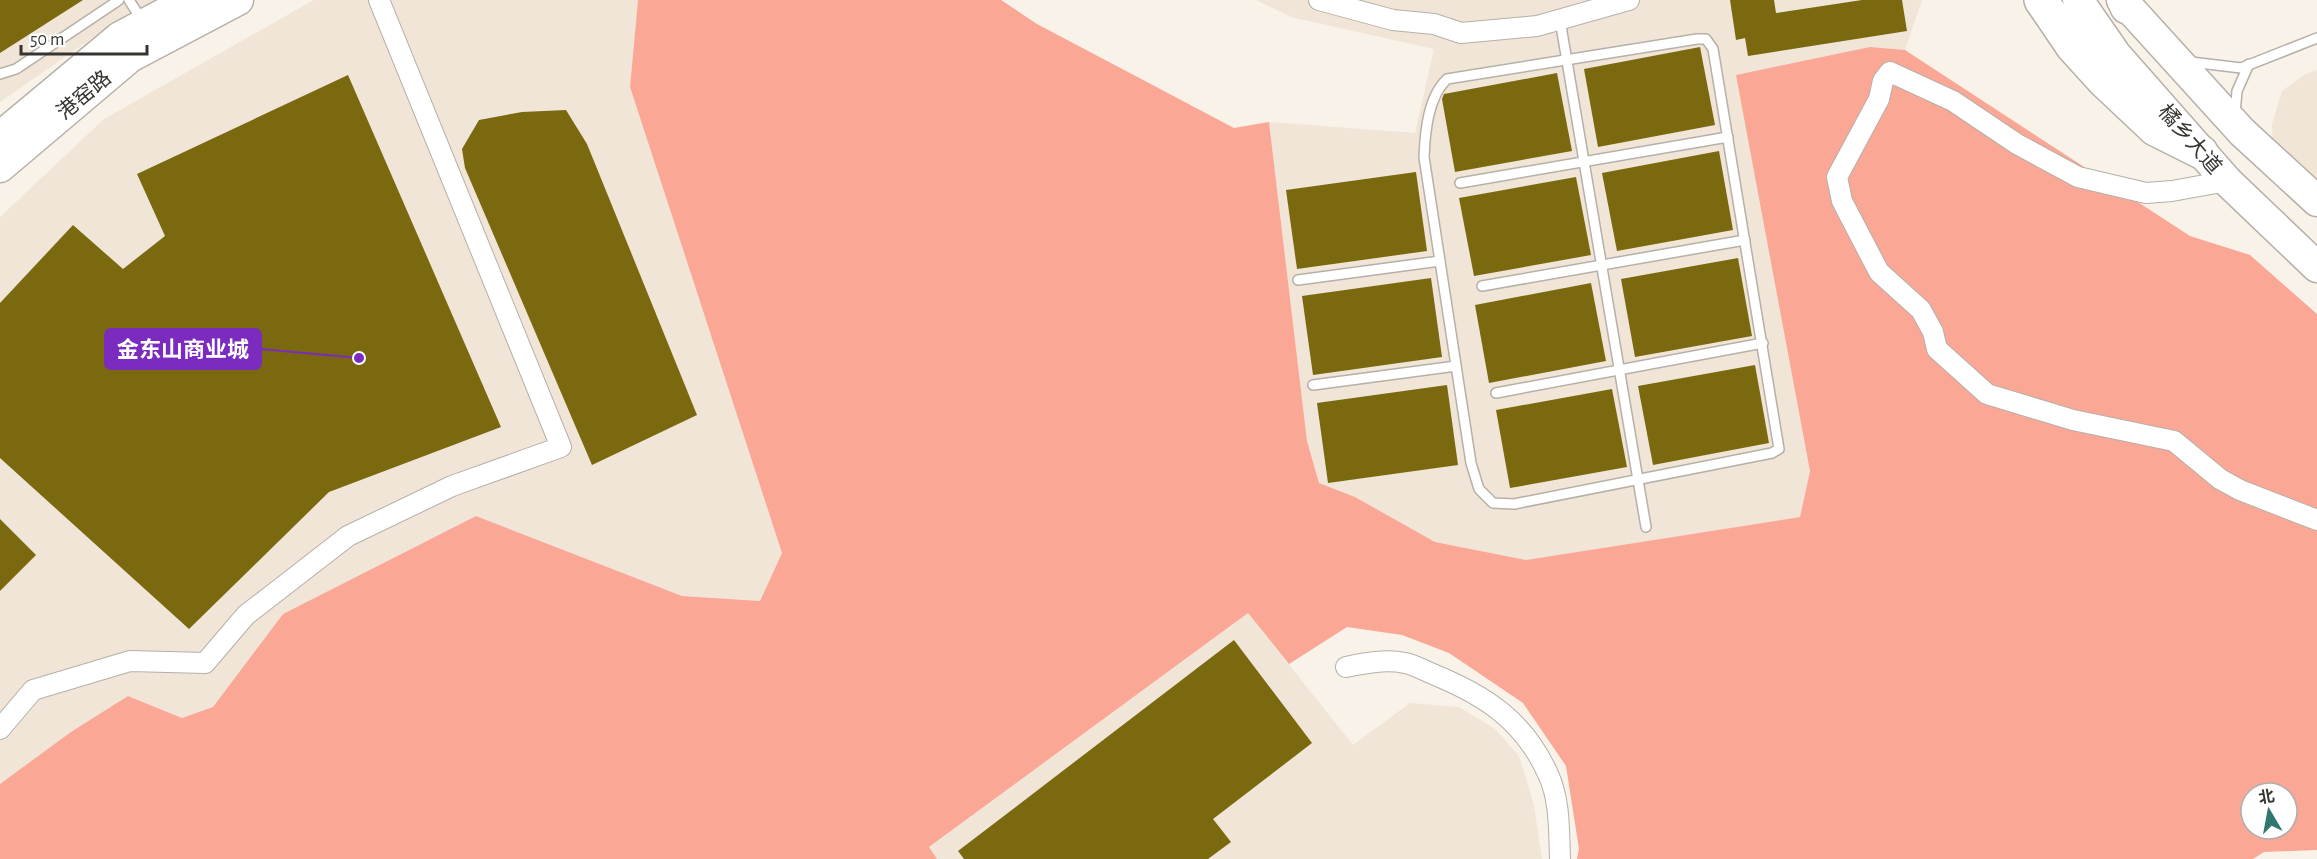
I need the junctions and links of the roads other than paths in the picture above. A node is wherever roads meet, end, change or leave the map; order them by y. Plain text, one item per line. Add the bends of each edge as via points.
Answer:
1 (119, 0) edge
2 (190, 0) edge
3 (238, 0) edge
4 (379, 0) edge
5 (1319, 0) edge
6 (1629, 0) edge
7 (2041, 0) edge
8 (2078, 0) edge
9 (2124, 2) edge
10 (137, 12) edge
11 (1560, 20) junction
12 (2317, 38) edge
13 (2172, 56) junction
14 (1567, 59) junction
15 (2249, 64) junction
16 (0, 74) edge
17 (2242, 132) junction
18 (0, 137) edge
19 (1728, 137) junction
20 (2201, 152) junction
21 (1584, 162) junction
22 (0, 167) edge
23 (2227, 181) junction
24 (1460, 183) dead end
25 (2317, 201) edge
26 (1745, 240) junction
27 (1440, 261) junction
28 (1602, 265) junction
29 (2317, 267) edge
30 (1298, 280) dead end
31 (1482, 286) dead end
32 (1763, 343) junction
33 (1456, 366) junction
34 (1619, 370) junction
35 (1313, 385) dead end
36 (1496, 393) dead end
37 (1638, 480) junction
38 (2317, 520) edge
39 (1646, 527) dead end
40 (1346, 667) dead end
41 (0, 729) edge
42 (1560, 859) edge

1 - 16 lane via 16,69
2 - 10 main road, 港窑路
3 - 22 main road, 港窑路 via 130,57
4 - 41 street via 561,447 452,486 348,536 246,615 205,663 130,662 33,690
5 - 11 street via 1461,33
6 - 11 street
7 - 20 highway via 2073,47 2103,80 2155,129
8 - 20 main road, 橘乡大道 via 2116,55
9 - 13 main road, 橘乡大道
10 - 18 main road, 港窑路 via 106,48
11 - 14 lane
12 - 15 lane
13 - 15 lane via 2215,67 2241,68
13 - 17 main road, 橘乡大道
14 - 19 lane via 1706,39 1713,49
14 - 21 lane
14 - 27 lane via 1447,79 1437,89 1424,138 1424,158
15 - 17 lane via 2237,91 2235,113
17 - 25 main road, 橘乡大道
19 - 21 lane
19 - 26 lane
20 - 23 main road, 橘乡大道
21 - 24 lane
21 - 28 lane
23 - 29 main road, 橘乡大道
23 - 38 street via 2146,193 2078,177 2017,144 1953,101 1890,72 1883,81 1880,99 1837,177 1842,201 1879,272 1921,310 1937,349 1987,394 2073,420 2174,441 2220,479
26 - 28 lane
26 - 32 lane
27 - 30 lane
27 - 33 lane
28 - 31 lane
28 - 34 lane
32 - 34 lane
32 - 37 lane via 1779,448 1772,453
33 - 35 lane
33 - 37 lane via 1471,463 1479,489 1493,504 1514,504
34 - 36 lane
34 - 37 lane
37 - 39 lane
40 - 42 street via 1373,662 1405,663 1465,687 1498,706 1525,736 1549,775 1559,817

